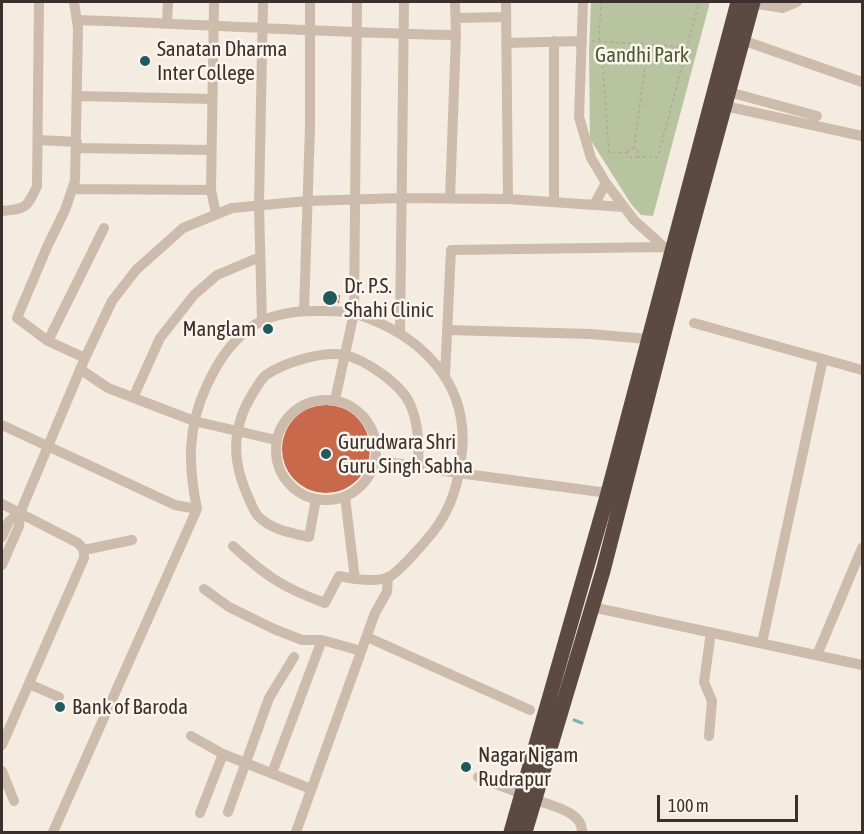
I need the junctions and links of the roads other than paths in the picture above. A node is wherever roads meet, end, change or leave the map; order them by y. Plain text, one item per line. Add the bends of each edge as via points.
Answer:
1 (39, 2) edge
2 (75, 2) edge
3 (168, 2) edge
4 (214, 2) edge
5 (263, 2) edge
6 (310, 2) edge
7 (357, 2) edge
8 (404, 2) edge
9 (455, 2) edge
10 (506, 2) edge
11 (583, 2) edge
12 (748, 2) edge
13 (797, 2) edge
14 (506, 17) junction
15 (456, 18) junction
16 (76, 20) junction
17 (167, 23) junction
18 (214, 25) junction
19 (263, 29) junction
20 (310, 31) junction
21 (357, 33) junction
22 (404, 34) junction
23 (456, 35) junction
24 (742, 40) junction
25 (554, 41) junction
26 (582, 41) junction
27 (506, 43) junction
28 (862, 82) edge
29 (78, 96) junction
30 (212, 99) junction
31 (727, 99) junction
32 (817, 116) dead end
33 (862, 136) edge
34 (38, 140) junction
35 (77, 145) junction
36 (211, 150) junction
37 (606, 183) junction
38 (73, 189) junction
39 (211, 190) junction
40 (401, 198) junction
41 (450, 198) junction
42 (508, 199) junction
43 (356, 200) junction
44 (307, 201) junction
45 (554, 202) junction
46 (259, 205) junction
47 (594, 205) junction
48 (624, 207) junction
49 (2, 211) edge
50 (216, 214) junction
51 (104, 228) dead end
52 (674, 249) junction
53 (260, 256) junction
54 (304, 311) junction
55 (354, 313) junction
56 (262, 322) junction
57 (694, 323) dead end
58 (447, 330) junction
59 (400, 332) junction
60 (648, 339) junction
61 (48, 341) junction
62 (345, 355) junction
63 (85, 358) junction
64 (822, 359) junction
65 (80, 369) junction
66 (862, 370) edge
67 (445, 375) junction
68 (133, 398) junction
69 (335, 400) junction
70 (194, 421) junction
71 (2, 425) edge
72 (236, 432) junction
73 (276, 440) junction
74 (48, 446) junction
75 (375, 460) junction
76 (418, 467) junction
77 (459, 473) junction
78 (615, 494) junction
79 (345, 497) junction
80 (316, 499) junction
81 (2, 504) edge
82 (197, 509) junction
83 (20, 513) junction
84 (2, 537) edge
85 (132, 540) dead end
86 (233, 546) dead end
87 (862, 548) edge
88 (84, 550) junction
89 (2, 565) edge
90 (587, 566) junction
91 (603, 571) junction
92 (388, 577) junction
93 (355, 579) junction
94 (204, 589) dead end
95 (592, 607) junction
96 (711, 632) junction
97 (367, 637) junction
98 (322, 640) junction
99 (762, 643) junction
100 (361, 651) junction
101 (817, 655) junction
102 (294, 657) dead end
103 (862, 665) edge
104 (29, 684) junction
105 (59, 697) dead end
106 (530, 710) dead end
107 (190, 736) dead end
108 (709, 736) dead end
109 (2, 745) edge
110 (223, 754) junction
111 (245, 762) junction
112 (2, 771) edge
113 (272, 772) junction
114 (478, 777) dead end
115 (311, 789) junction
116 (529, 797) junction
117 (14, 801) dead end
118 (228, 812) dead end
119 (200, 813) dead end
120 (53, 832) edge
121 (296, 832) edge
122 (511, 832) edge
123 (525, 832) edge
124 (582, 832) edge

1 - 34 street
2 - 16 street
3 - 17 street
4 - 18 street
5 - 19 street
6 - 20 street
7 - 21 street
8 - 22 street
9 - 15 street
10 - 14 street
11 - 26 street
12 - 13 street via 783,8
12 - 24 highway
12 - 52 highway
14 - 15 street
14 - 27 street
15 - 23 street
16 - 17 street
16 - 29 street
17 - 18 street
18 - 19 street
18 - 30 street
19 - 20 street
19 - 46 street
20 - 21 street
20 - 44 street
21 - 22 street
21 - 43 street
22 - 23 street
22 - 40 street
23 - 41 street
24 - 28 street
24 - 31 highway
25 - 26 street
25 - 27 street
25 - 45 street
26 - 37 street via 579,117 591,158
27 - 42 street
29 - 30 street
29 - 35 street
30 - 36 street
31 - 32 street
31 - 33 street
31 - 52 highway
34 - 35 street
34 - 49 street via 37,186 29,204 22,209
35 - 36 street
35 - 38 street
36 - 39 street
37 - 47 street
37 - 48 street
38 - 39 street
38 - 61 street via 17,318
39 - 50 street
40 - 41 street
40 - 43 street
40 - 59 street
41 - 42 street
42 - 45 street
43 - 44 street
43 - 55 street
44 - 46 street
44 - 54 street
45 - 47 street
46 - 50 street
46 - 53 street
47 - 48 street
48 - 52 street via 634,220
50 - 63 street via 183,228 136,270 112,301
51 - 61 street
52 - 58 street via 451,250
52 - 60 highway
52 - 78 highway
53 - 56 street
53 - 68 street via 217,275 194,295 160,338
54 - 55 street
54 - 56 street
55 - 59 street
55 - 62 street
56 - 70 street via 227,348 202,395
57 - 64 street
58 - 60 street
58 - 67 street
59 - 67 street via 427,353
60 - 78 highway
61 - 63 street
62 - 69 street
62 - 72 street via 290,362 264,376 245,406
62 - 76 street via 391,381 409,402 416,424
63 - 65 street
64 - 66 street
64 - 99 street
65 - 68 street via 108,388
65 - 74 street
67 - 77 street via 458,405 463,437
68 - 70 street
69 - 73 street via 304,404 281,425
69 - 75 street via 363,416 372,429
70 - 72 street
70 - 82 street via 190,446
71 - 74 street
72 - 73 street
72 - 80 street via 240,481 258,517 279,530 309,537
73 - 80 street via 275,458 281,474 292,488
74 - 82 street via 175,505
74 - 83 street
75 - 76 street
75 - 79 street via 369,476
76 - 77 street
77 - 78 street
77 - 92 street via 448,510 439,524
78 - 90 highway
78 - 91 highway
79 - 80 street
79 - 93 street
81 - 83 street
82 - 120 street
83 - 84 street via 9,521
83 - 88 street via 78,543
83 - 89 street via 19,526
85 - 88 street
86 - 93 street via 263,573 296,593 325,603 339,576
87 - 101 street
88 - 104 street via 84,558
90 - 91 highway
90 - 116 highway
91 - 95 highway
92 - 93 street
92 - 97 street via 387,592
94 - 98 street via 229,607 274,629 302,640
95 - 96 street
95 - 116 highway
96 - 99 street
96 - 108 street via 704,682 711,701
97 - 100 street
97 - 106 street
98 - 100 street
98 - 113 street
99 - 101 street
100 - 115 street
101 - 103 street
102 - 111 street via 269,698
104 - 105 street
104 - 109 street
107 - 110 street
110 - 111 street
110 - 119 street
111 - 113 street
111 - 118 street
112 - 117 street
113 - 115 street
114 - 116 street
115 - 121 street
116 - 122 highway
116 - 123 highway
116 - 124 street via 576,817

